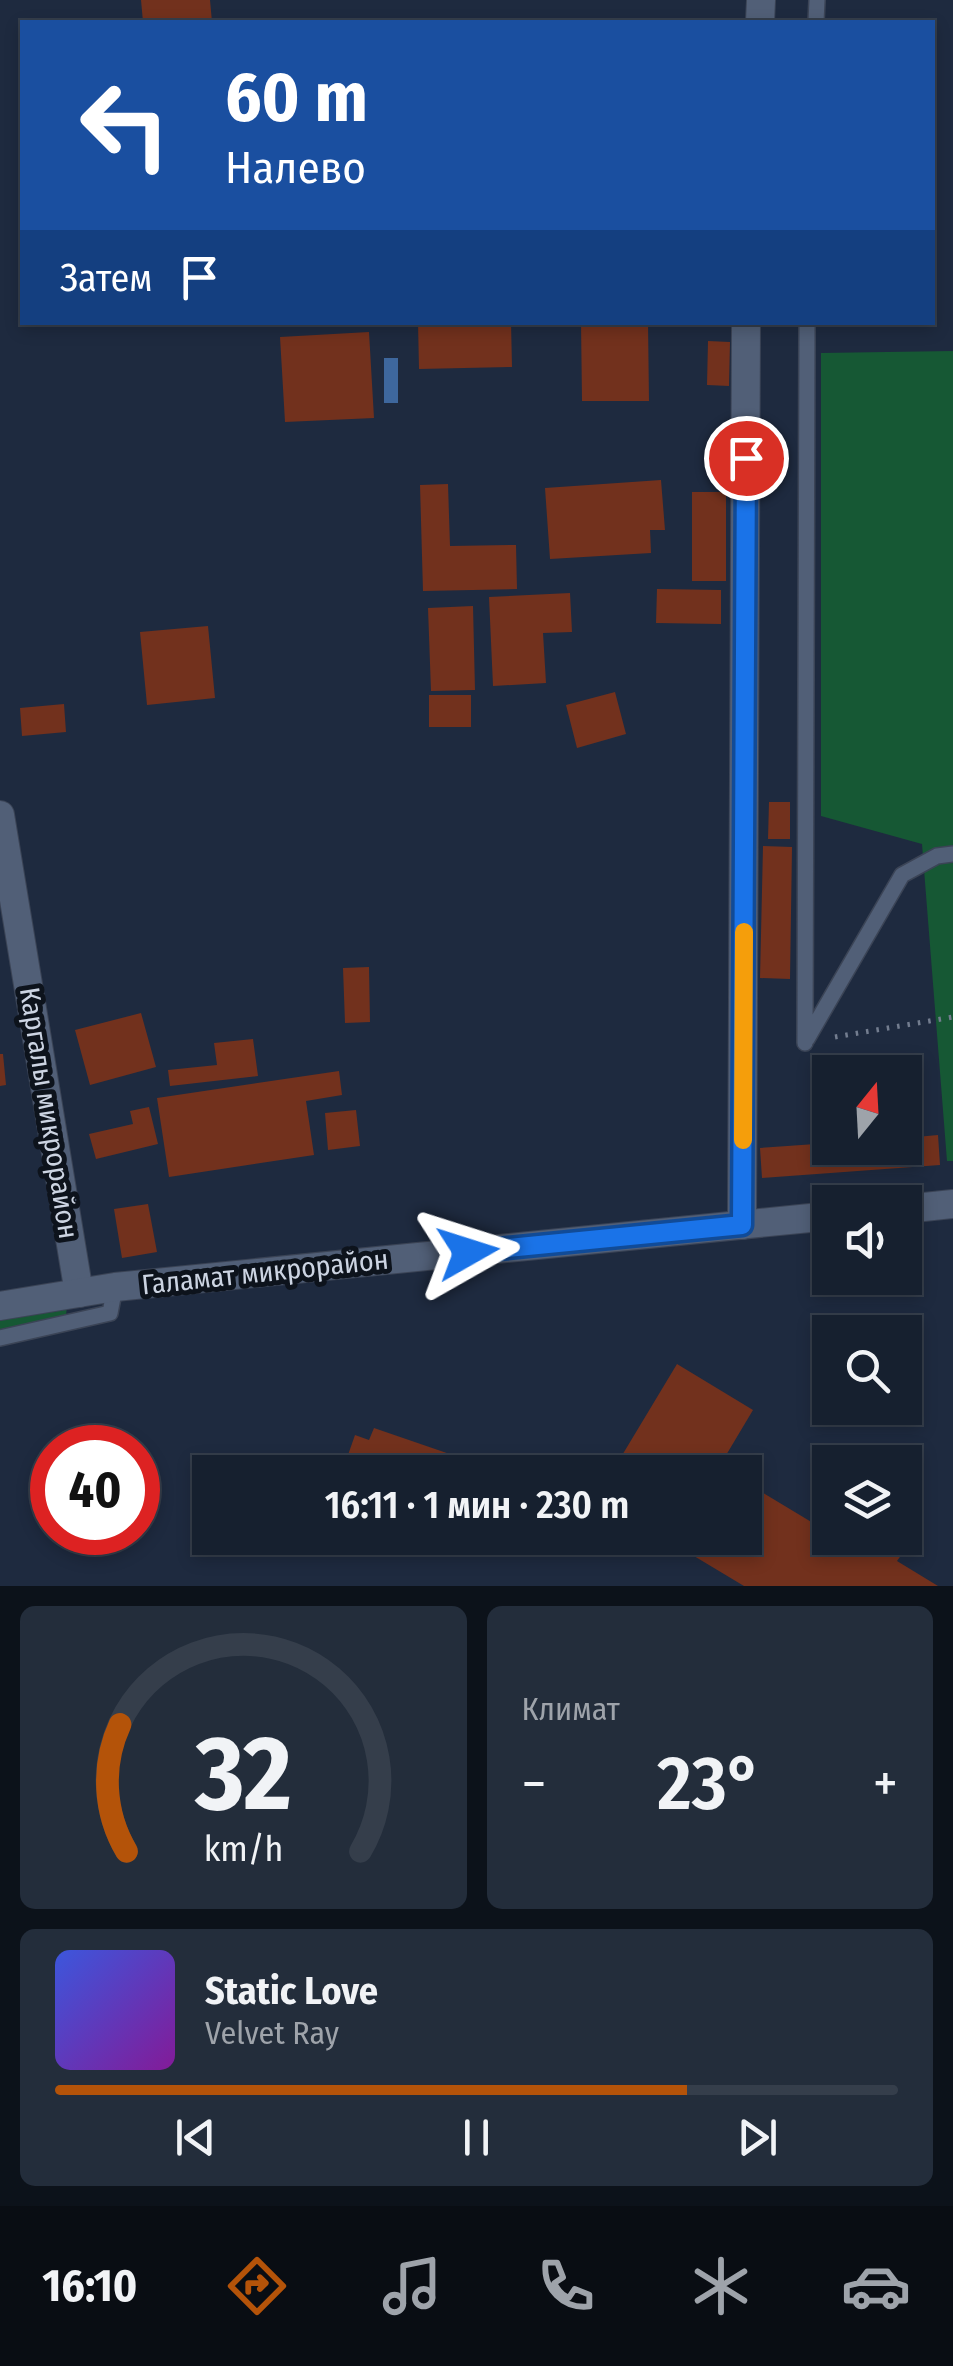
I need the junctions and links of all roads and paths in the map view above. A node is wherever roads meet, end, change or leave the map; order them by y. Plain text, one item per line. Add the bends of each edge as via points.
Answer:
1 (746, 325) edge
2 (808, 325) edge
3 (0, 815) edge
4 (953, 854) edge
5 (953, 1017) edge
6 (804, 1043) junction
7 (953, 1204) edge
8 (922, 1207) edge
9 (812, 1218) edge
10 (742, 1225) junction
11 (115, 1287) junction
12 (78, 1294) junction
13 (0, 1306) edge
14 (0, 1338) edge

1 - 10 street
2 - 6 lane
3 - 12 street, Каргалы микрорайон
4 - 6 lane via 902,876
5 - 6 path
7 - 8 street
9 - 10 street, Галамат микрорайон
10 - 11 street, Галамат микрорайон
11 - 12 street, Галамат микрорайон
11 - 14 lane via 110,1313
12 - 13 street, Галамат микрорайон

